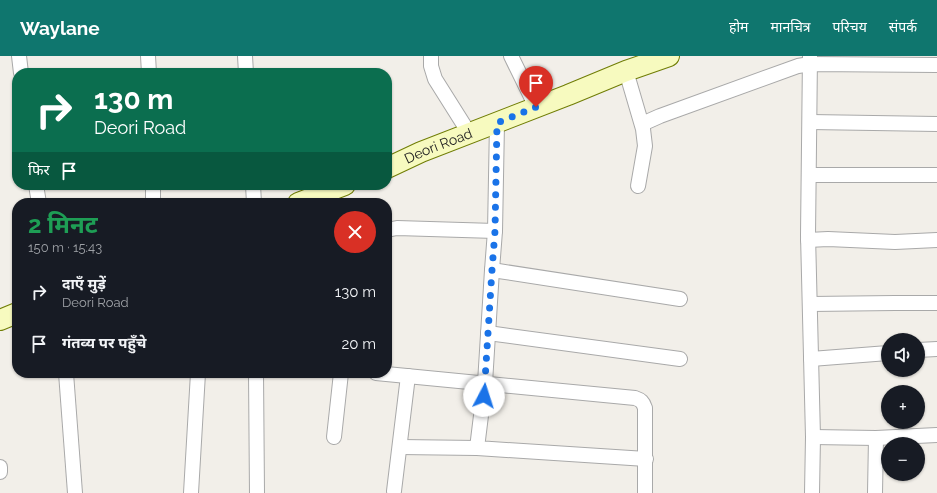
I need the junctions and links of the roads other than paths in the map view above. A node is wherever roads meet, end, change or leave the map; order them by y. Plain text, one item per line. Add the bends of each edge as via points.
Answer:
1 (18, 56) edge
2 (148, 56) edge
3 (245, 56) edge
4 (431, 56) edge
5 (511, 56) edge
6 (668, 56) edge
7 (810, 60) edge
8 (937, 65) edge
9 (20, 68) edge
10 (149, 68) edge
11 (246, 68) edge
12 (626, 71) junction
13 (536, 107) junction
14 (810, 122) junction
15 (497, 123) junction
16 (642, 124) junction
17 (937, 124) edge
18 (468, 133) junction
19 (392, 166) edge
20 (809, 175) junction
21 (937, 175) edge
22 (638, 186) dead end
23 (332, 190) edge
24 (311, 198) edge
25 (392, 229) edge
26 (495, 231) junction
27 (808, 240) junction
28 (937, 240) edge
29 (492, 270) junction
30 (680, 299) dead end
31 (810, 304) junction
32 (937, 304) edge
33 (12, 315) edge
34 (0, 320) edge
35 (488, 333) junction
36 (937, 349) edge
37 (925, 350) edge
38 (881, 353) edge
39 (811, 358) junction
40 (680, 359) dead end
41 (392, 374) edge
42 (408, 376) junction
43 (66, 378) edge
44 (198, 378) edge
45 (256, 378) edge
46 (340, 378) edge
47 (485, 383) junction
48 (937, 435) edge
49 (334, 437) dead end
50 (813, 437) junction
51 (876, 438) junction
52 (400, 447) junction
53 (477, 448) junction
54 (646, 459) junction
55 (0, 467) edge
56 (0, 472) edge
57 (394, 491) dead end
58 (75, 493) edge
59 (190, 493) edge
60 (257, 493) edge
61 (645, 493) edge
62 (812, 493) edge
63 (875, 493) edge

1 - 9 street
2 - 10 street
3 - 11 street
4 - 18 street via 435,79
5 - 13 street
6 - 12 street, Deori Road
7 - 8 street
7 - 14 street
7 - 16 street
12 - 13 street, Deori Road
12 - 16 street
13 - 15 street, Deori Road
14 - 17 street
14 - 20 street
15 - 18 street, Deori Road
15 - 26 street
16 - 22 street via 645,146
18 - 19 street, Deori Road
20 - 21 street
20 - 27 street
23 - 24 street
25 - 26 street
26 - 29 street
27 - 28 street
27 - 31 street
29 - 30 street
29 - 35 street
31 - 32 street
31 - 39 street
33 - 34 street
35 - 40 street
35 - 47 street
36 - 37 street
38 - 39 street
39 - 50 street
41 - 42 street
42 - 47 street
42 - 52 street
43 - 58 street
44 - 59 street
45 - 60 street
46 - 49 street
47 - 53 street
47 - 54 street via 640,400 646,408
48 - 51 street
50 - 51 street
50 - 62 street
51 - 63 street
52 - 53 street
52 - 57 street
53 - 54 street
54 - 61 street
55 - 56 street

